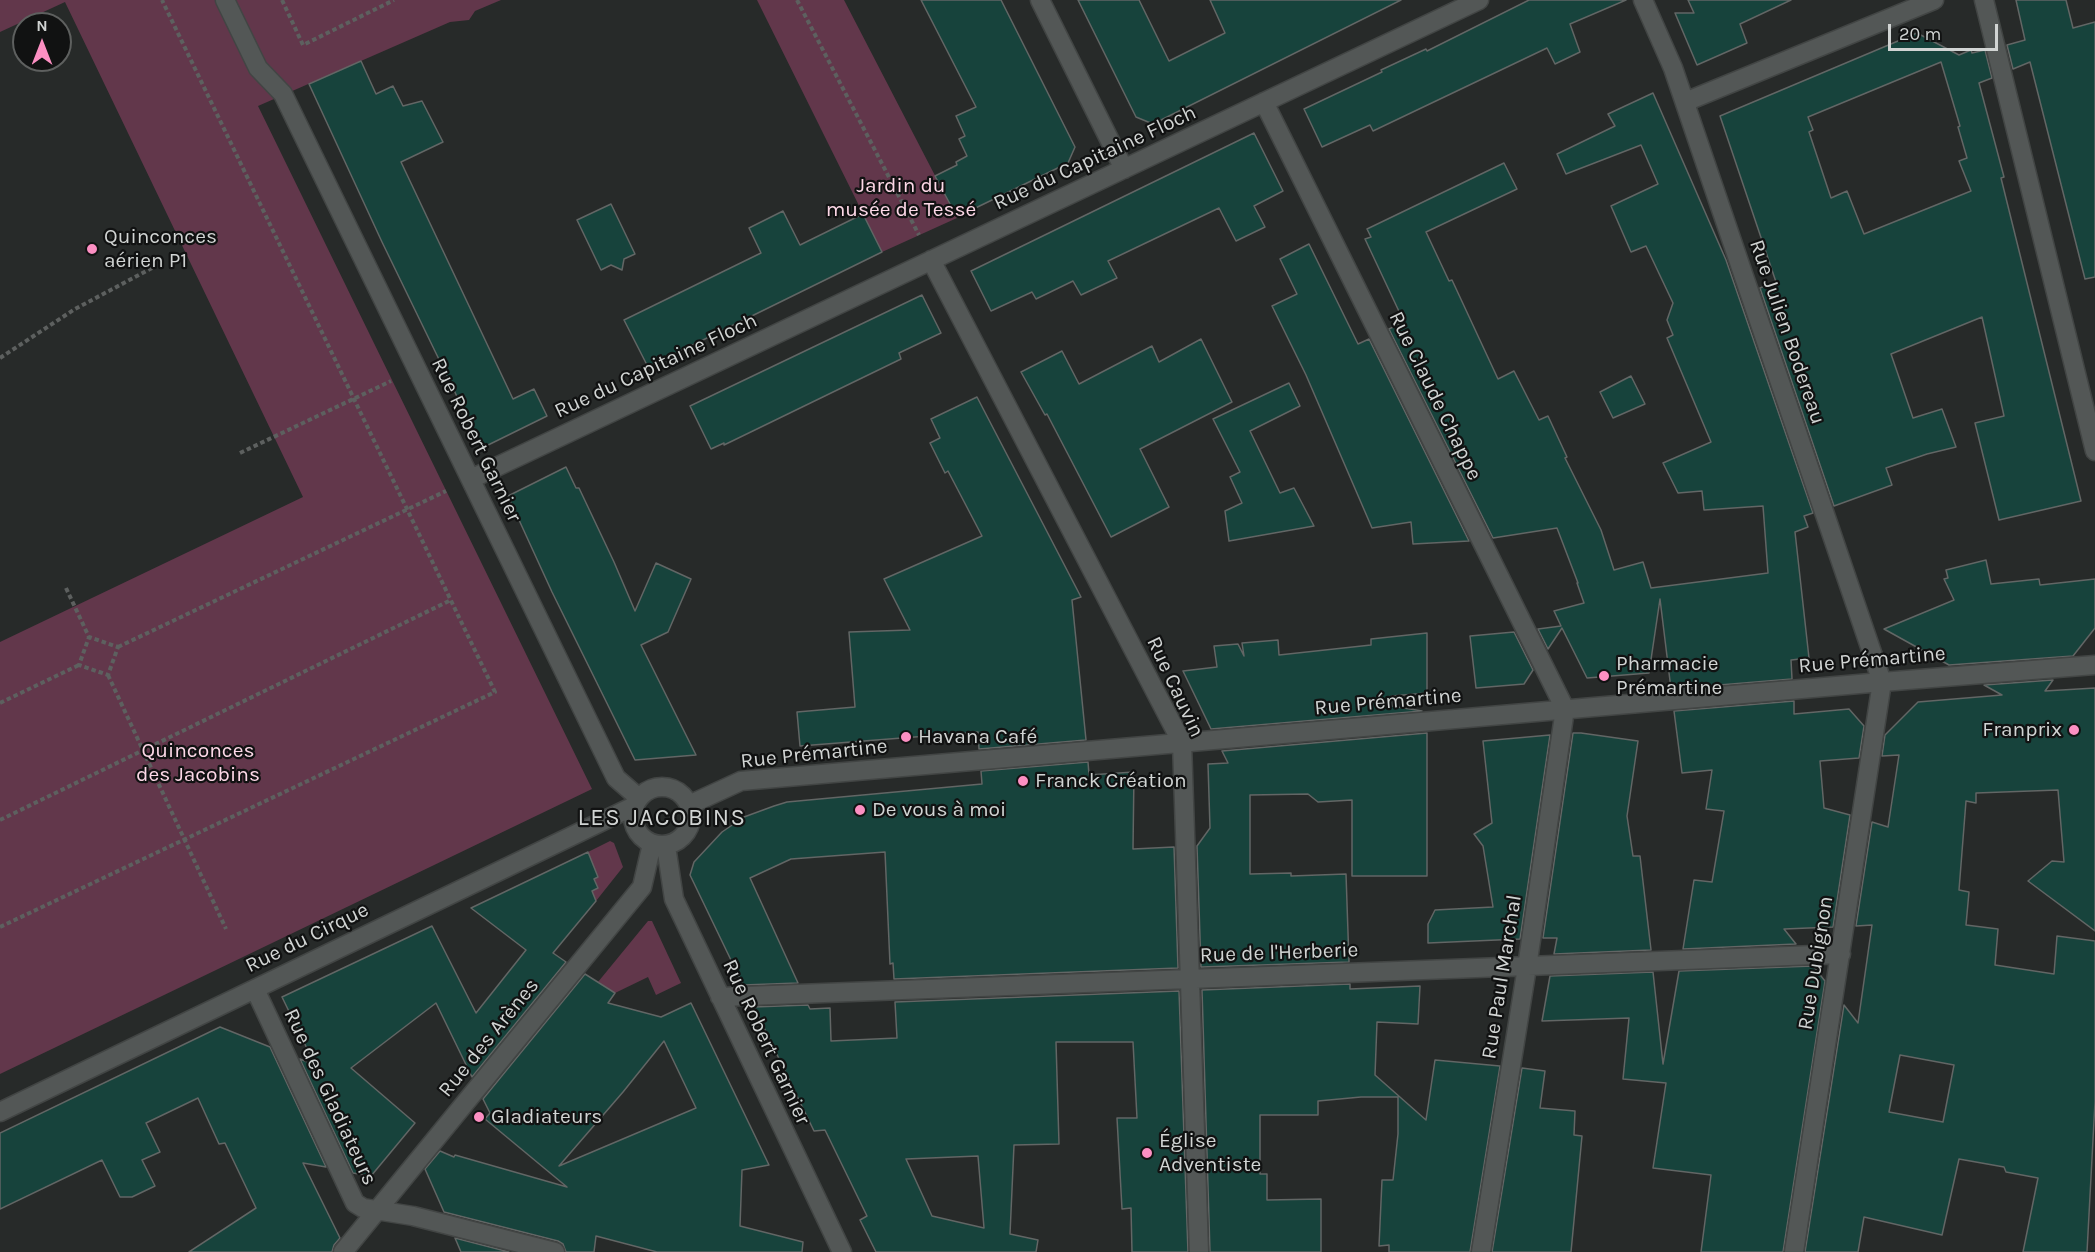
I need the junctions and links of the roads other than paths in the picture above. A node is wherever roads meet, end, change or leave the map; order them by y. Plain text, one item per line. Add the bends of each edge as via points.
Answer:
1 (225, 0) edge
2 (1040, 0) edge
3 (1479, 0) edge
4 (1643, 0) edge
5 (1934, 0) edge
6 (1984, 0) edge
7 (1264, 102) junction
8 (1685, 102) junction
9 (1124, 169) junction
10 (931, 260) junction
11 (2095, 451) edge
12 (471, 479) junction
13 (2095, 665) edge
14 (1882, 681) junction
15 (1565, 709) junction
16 (1182, 743) junction
17 (637, 802) junction
18 (689, 805) junction
19 (659, 845) junction
20 (1841, 954) junction
21 (1527, 967) junction
22 (1191, 979) junction
23 (255, 989) junction
24 (720, 997) junction
25 (0, 1112) edge
26 (377, 1210) junction
27 (343, 1252) edge
28 (555, 1252) edge
29 (842, 1252) edge
30 (1199, 1252) edge
31 (1481, 1252) edge
32 (1794, 1252) edge

1 - 12 street, Rue Robert Garnier via 258,68 283,94
2 - 9 street
3 - 7 street, Rue du Capitaine Floch
4 - 8 street, Rue Julien Bodereau
5 - 8 street
6 - 11 street
7 - 9 street, Rue du Capitaine Floch
7 - 15 street, Rue Claude Chappe
8 - 14 street, Rue Julien Bodereau
9 - 10 street, Rue du Capitaine Floch
10 - 12 street, Rue du Capitaine Floch
10 - 16 street, Rue Cauvin
12 - 17 street, Rue Robert Garnier via 616,778
13 - 14 street, Rue Prémartine
14 - 15 street, Rue Prémartine
14 - 20 street, Rue Dubignon
15 - 16 street, Rue Prémartine
15 - 21 street, Rue Paul Marchal
16 - 18 street, Rue Prémartine via 741,781
16 - 22 street, Rue Cauvin
17 - 18 street via 652,789 669,787
17 - 19 street via 634,826 642,838
17 - 23 street, Rue du Cirque
18 - 19 street via 689,828 678,841
19 - 24 street, Rue Robert Garnier via 674,899
19 - 26 street, Rue des Arènes via 642,887
20 - 21 street, Rue de l'Herberie
20 - 32 street, Rue Dubignon
21 - 22 street, Rue de l'Herberie
21 - 31 street, Rue Paul Marchal
22 - 24 street, Rue de l'Herberie
22 - 30 street, Rue Cauvin
23 - 25 street, Rue du Cirque
23 - 26 street, Rue des Gladiateurs via 355,1203
24 - 29 street, Rue Robert Garnier
26 - 27 street, Rue des Arènes
26 - 28 street, Rue des Gladiateurs

